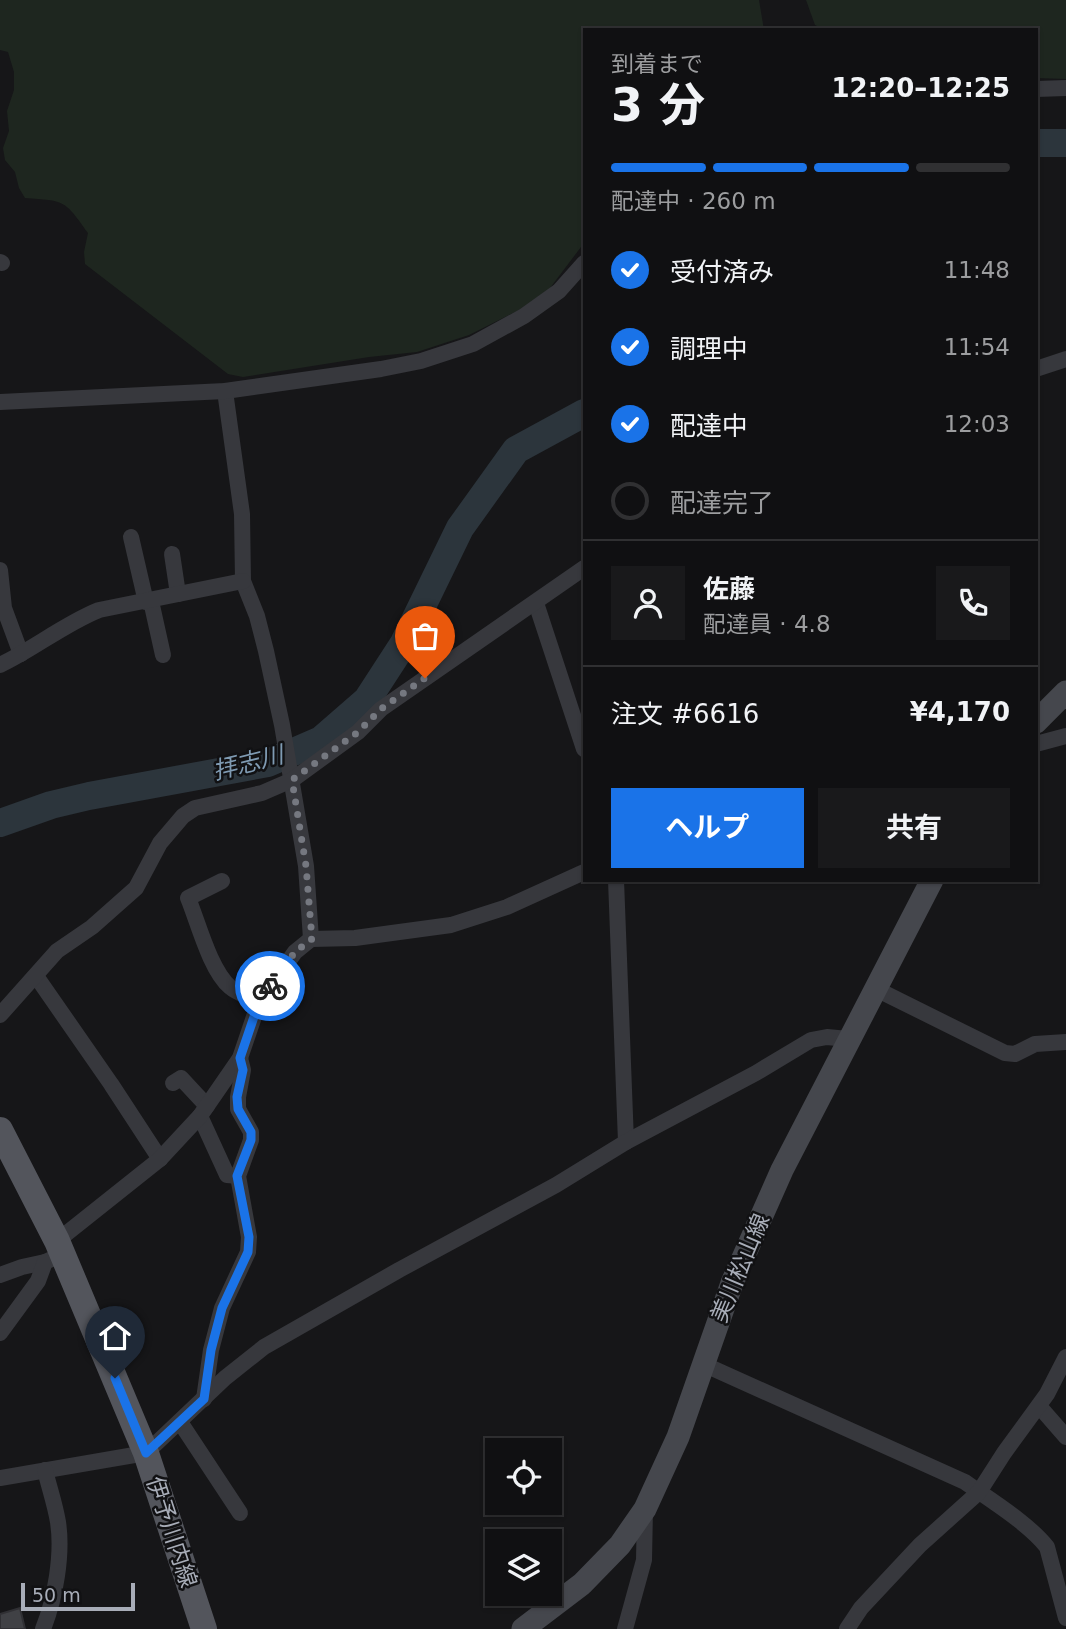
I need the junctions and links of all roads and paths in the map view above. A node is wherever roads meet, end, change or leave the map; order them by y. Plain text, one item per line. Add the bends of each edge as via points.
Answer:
1 (1066, 88) edge
2 (1038, 89) edge
3 (583, 264) edge
4 (1066, 359) edge
5 (1038, 368) edge
6 (225, 391) junction
7 (0, 402) edge
8 (131, 537) dead end
9 (172, 554) dead end
10 (583, 569) edge
11 (0, 570) edge
12 (243, 581) junction
13 (178, 594) junction
14 (148, 602) junction
15 (536, 603) junction
16 (21, 654) junction
17 (163, 655) dead end
18 (0, 665) edge
19 (1066, 692) edge
20 (1038, 720) edge
21 (1066, 736) edge
22 (1038, 743) edge
23 (583, 746) edge
24 (291, 777) junction
25 (583, 872) edge
26 (222, 881) dead end
27 (616, 882) edge
28 (931, 882) edge
29 (312, 939) junction
30 (36, 976) junction
31 (876, 989) junction
32 (259, 1002) junction
33 (0, 1015) edge
34 (848, 1039) junction
35 (1066, 1042) edge
36 (240, 1058) junction
37 (173, 1083) dead end
38 (203, 1111) junction
39 (0, 1130) edge
40 (626, 1142) junction
41 (160, 1159) junction
42 (237, 1176) junction
43 (55, 1252) junction
44 (0, 1275) edge
45 (0, 1333) edge
46 (1066, 1357) edge
47 (704, 1364) junction
48 (204, 1399) junction
49 (1039, 1406) junction
50 (180, 1422) junction
51 (1066, 1437) edge
52 (146, 1453) junction
53 (44, 1470) junction
54 (0, 1478) edge
55 (979, 1492) junction
56 (645, 1509) junction
57 (240, 1513) dead end
58 (1066, 1618) edge
59 (43, 1629) edge
60 (204, 1629) edge
61 (523, 1629) edge
62 (625, 1629) edge
63 (848, 1629) edge

1 - 2 street
3 - 6 street via 559,291 472,344 381,369
4 - 5 street
6 - 7 street
6 - 12 street via 242,514
8 - 14 street
9 - 13 street
10 - 15 street
11 - 16 street via 4,608
12 - 13 street
12 - 24 street via 266,651
13 - 14 street
14 - 16 street via 99,610
14 - 17 street
15 - 23 street
15 - 24 street
16 - 18 street
19 - 20 main road
21 - 22 street
24 - 29 street
24 - 30 street via 262,793 195,808 183,816 160,843 136,888 57,951
25 - 29 street via 507,907 451,925
26 - 32 street via 188,898 227,985
27 - 40 street
28 - 31 main road, 美川松山線
29 - 32 street via 295,952
30 - 33 street
30 - 41 street
31 - 34 main road, 美川松山線
31 - 35 street via 1005,1053 1015,1054 1035,1044
32 - 36 street
34 - 40 street via 811,1040
34 - 47 main road, 美川松山線 via 766,1206 732,1283
36 - 38 street
36 - 42 street via 238,1109 251,1140
37 - 38 street via 181,1078
38 - 41 street
38 - 42 street via 227,1175
39 - 43 main road, 伊予川内線
40 - 48 street via 264,1347
41 - 43 street
42 - 48 street via 248,1252 222,1308
43 - 44 street
43 - 45 street
43 - 52 main road, 伊予川内線
46 - 49 street
47 - 55 street
47 - 56 main road, 美川松山線
48 - 50 street
49 - 51 street
49 - 55 street
50 - 52 street
50 - 57 street
52 - 53 street
52 - 60 main road, 伊予川内線
53 - 54 street
53 - 59 street via 59,1526 54,1597
55 - 58 street via 1047,1546
55 - 63 street via 920,1545
56 - 61 main road, 美川松山線 via 589,1578
56 - 62 street via 644,1560

